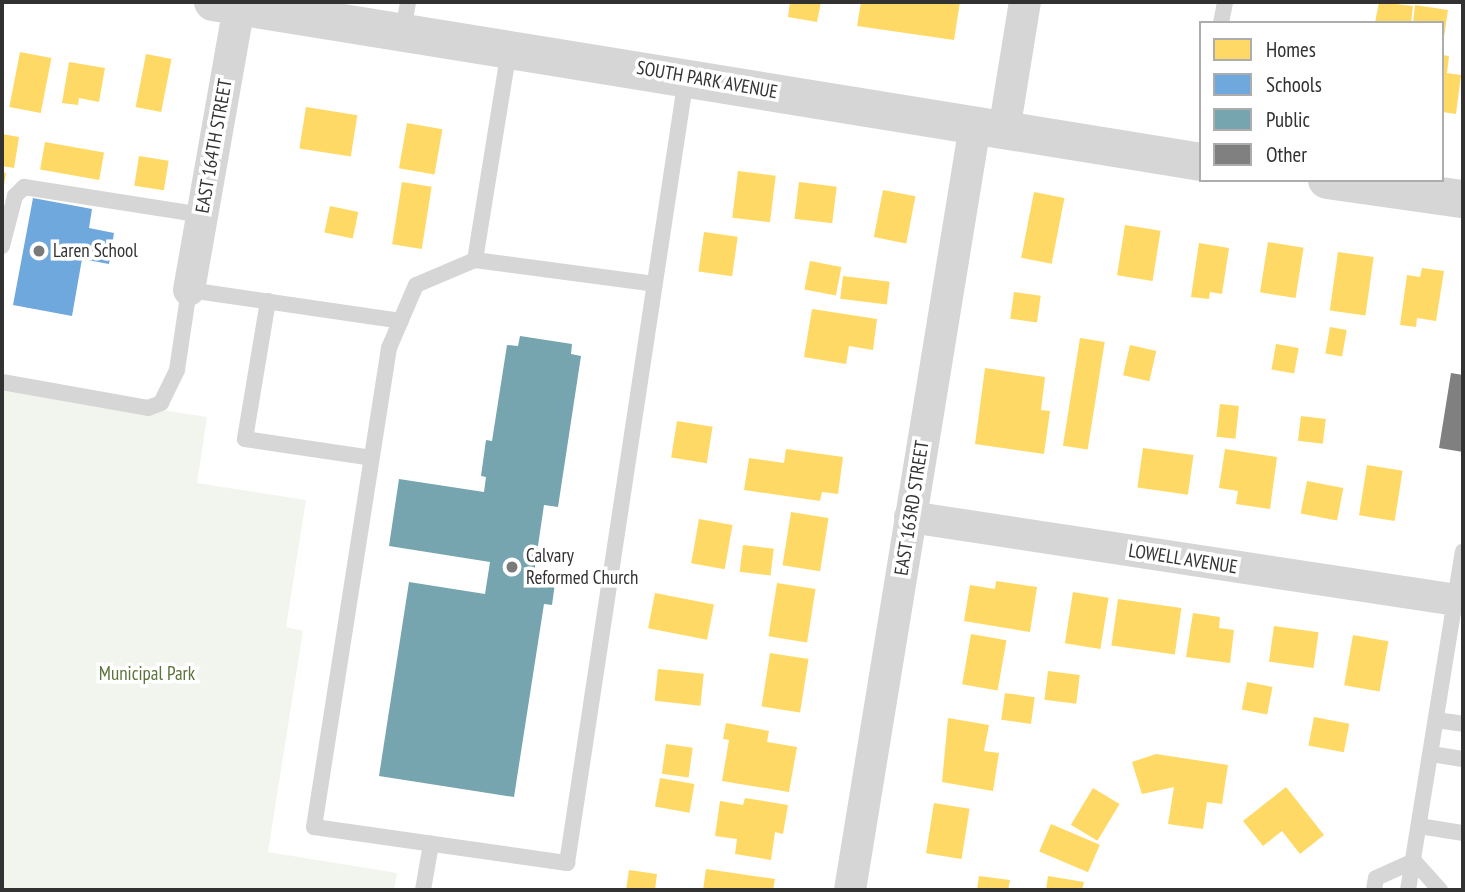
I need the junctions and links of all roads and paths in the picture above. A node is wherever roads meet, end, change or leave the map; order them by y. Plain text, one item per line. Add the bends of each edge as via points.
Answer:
1 (1025, 2) edge
2 (1225, 2) edge
3 (230, 3) edge
4 (405, 17) edge
5 (1222, 21) edge
6 (509, 48) junction
7 (686, 76) junction
8 (989, 129) junction
9 (1199, 160) edge
10 (1341, 182) edge
11 (1463, 199) edge
12 (202, 215) junction
13 (2, 246) edge
14 (475, 260) junction
15 (654, 285) junction
16 (190, 290) junction
17 (268, 301) junction
18 (401, 321) junction
19 (2, 382) edge
20 (372, 458) junction
21 (910, 517) junction
22 (1463, 551) edge
23 (1459, 601) edge
24 (1436, 720) junction
25 (1463, 724) edge
26 (1431, 754) junction
27 (1463, 758) edge
28 (1419, 826) junction
29 (1463, 834) edge
30 (431, 844) junction
31 (1414, 861) junction
32 (423, 890) edge
33 (850, 890) edge
34 (1374, 890) edge
35 (1408, 890) edge
36 (1440, 890) edge

1 - 8 street, EAST 163RD STREET
2 - 5 lane
3 - 4 street, SOUTH PARK AVENUE
3 - 12 street, EAST 164TH STREET
4 - 6 street, SOUTH PARK AVENUE
6 - 7 street, SOUTH PARK AVENUE
6 - 14 lane
7 - 8 street, SOUTH PARK AVENUE
7 - 15 lane
8 - 9 street, SOUTH PARK AVENUE
8 - 21 street, EAST 163RD STREET
10 - 11 street
12 - 13 lane via 24,187 15,196
12 - 16 street, EAST 164TH STREET
14 - 15 lane
14 - 18 lane via 416,285
15 - 30 lane via 567,863
16 - 17 lane
16 - 19 lane via 177,370 161,403 148,408
17 - 18 lane
17 - 20 lane via 245,439
18 - 20 lane via 389,348
20 - 30 lane via 314,827
21 - 23 street, LOWELL AVENUE
21 - 33 street, EAST 163RD STREET
22 - 23 lane
23 - 24 lane
24 - 25 lane
24 - 26 lane
26 - 27 lane
26 - 28 lane
28 - 29 lane
28 - 31 lane
30 - 32 lane
31 - 34 lane via 1376,878
31 - 35 lane
31 - 36 lane

